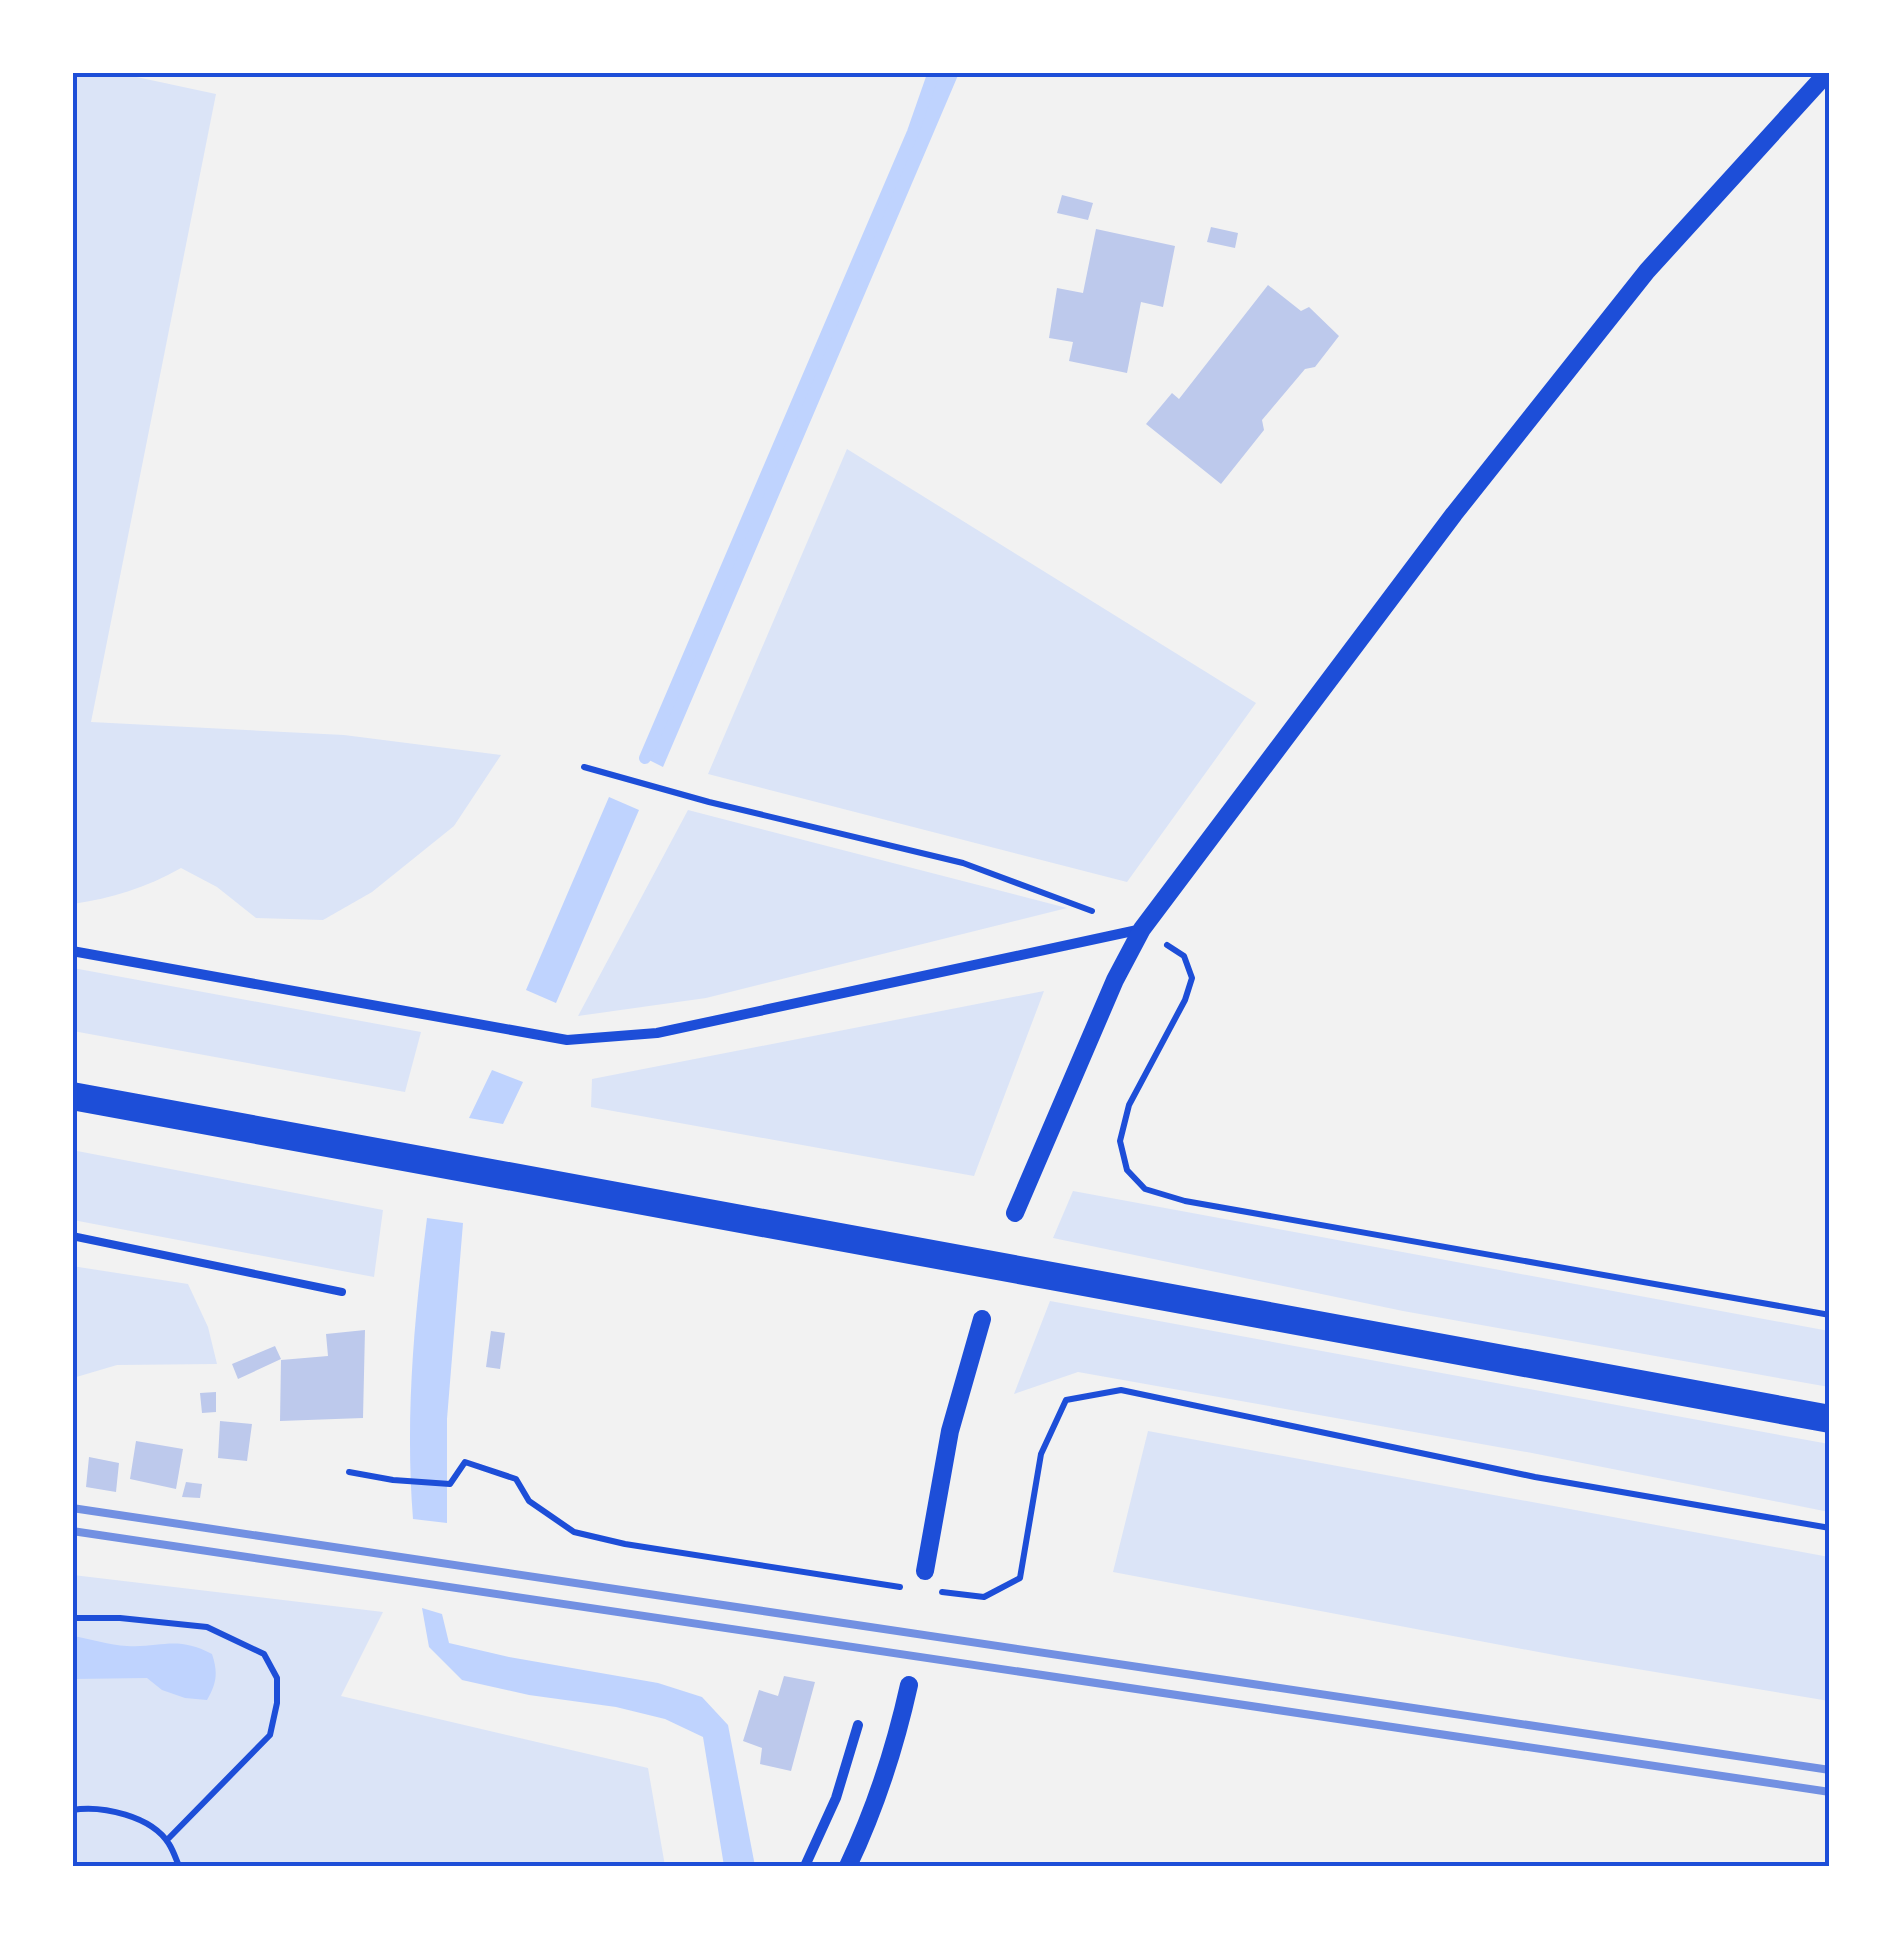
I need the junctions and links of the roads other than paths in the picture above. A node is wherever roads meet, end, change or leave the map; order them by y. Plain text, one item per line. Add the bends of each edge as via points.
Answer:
1 (1828, 72) edge
2 (1142, 929) junction
3 (72, 951) edge
4 (72, 1096) edge
5 (1015, 1213) dead end
6 (72, 1236) edge
7 (342, 1292) dead end
8 (982, 1318) dead end
9 (1830, 1419) edge
10 (925, 1571) dead end
11 (909, 1684) dead end
12 (858, 1724) dead end
13 (806, 1866) edge
14 (848, 1866) edge

1 - 2 street via 1635,286
2 - 3 street via 677,1030 567,1040
2 - 5 street
4 - 9 highway
6 - 7 lane
8 - 10 street via 950,1432
11 - 14 street via 875,1807
12 - 13 street

